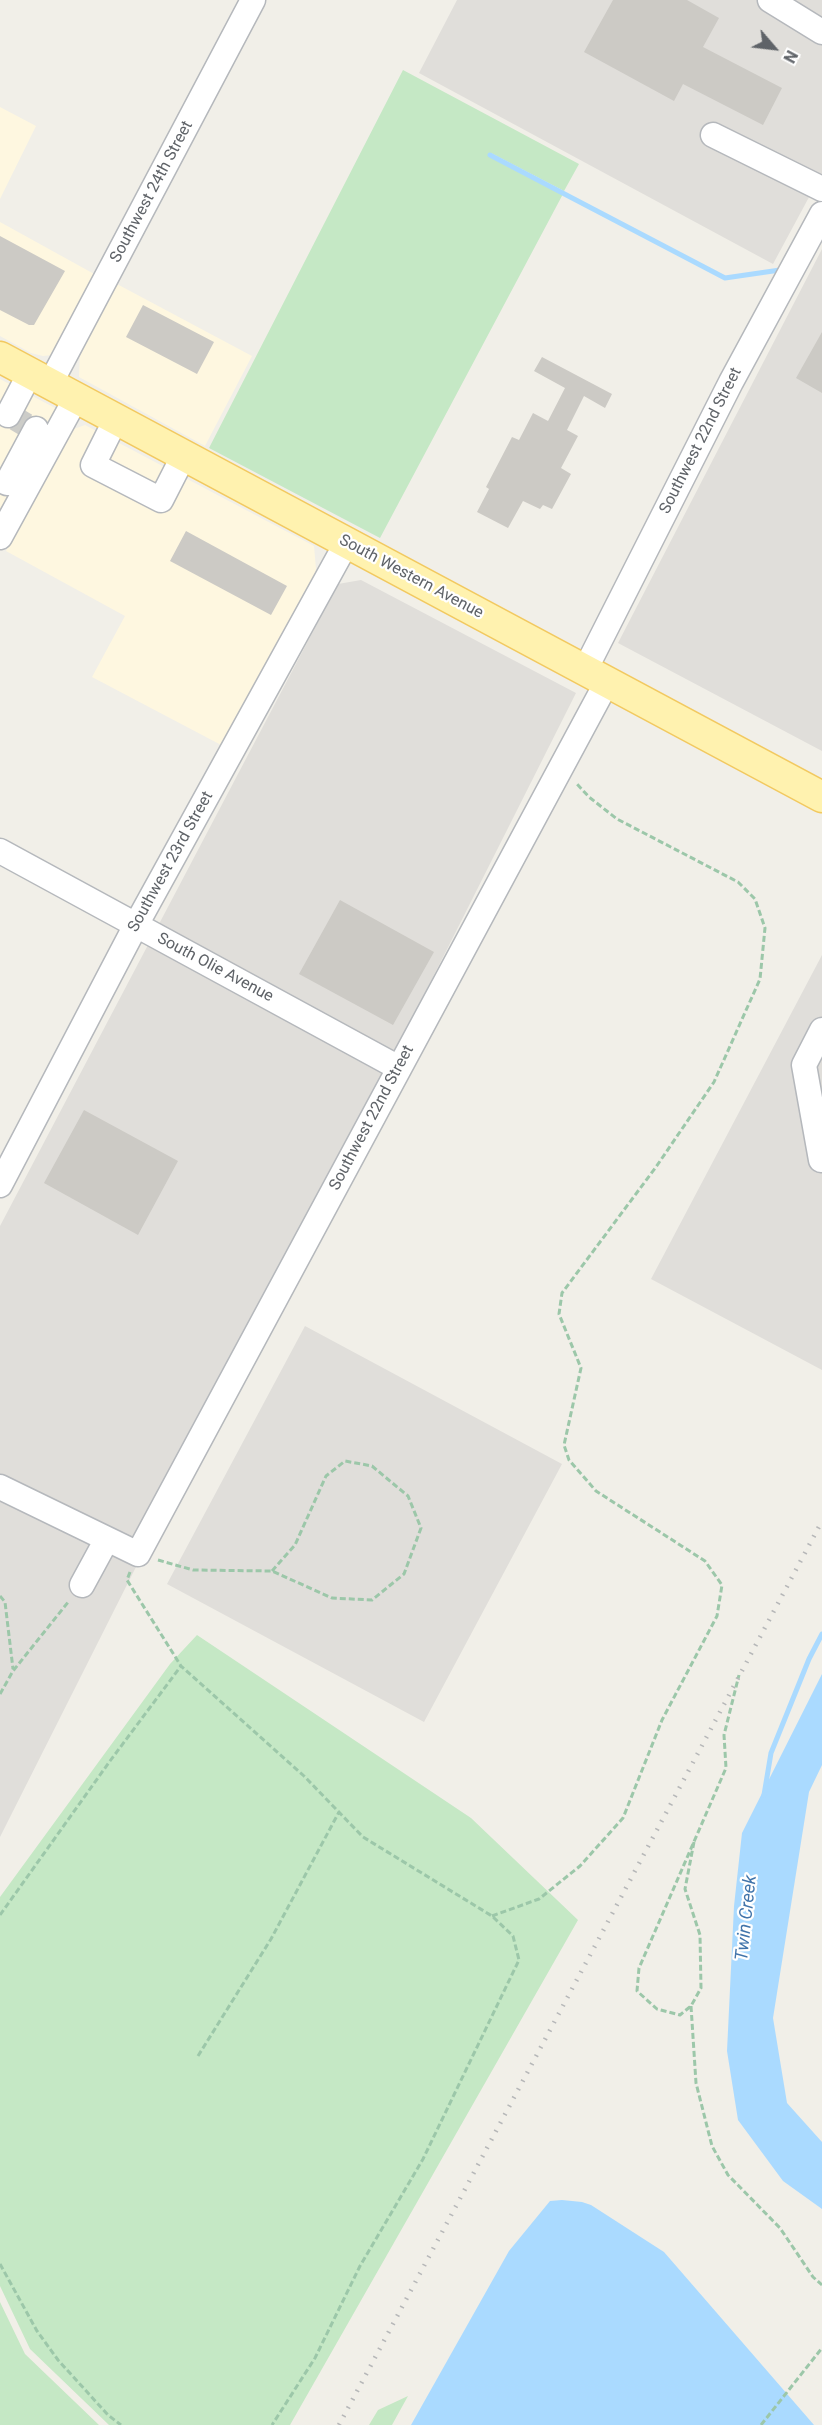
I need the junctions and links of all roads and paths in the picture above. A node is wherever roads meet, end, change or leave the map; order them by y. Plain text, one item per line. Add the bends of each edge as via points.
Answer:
1 (253, 0) edge
2 (770, 0) edge
3 (822, 32) edge
4 (713, 135) dead end
5 (822, 189) edge
6 (822, 214) edge
7 (0, 357) edge
8 (52, 385) junction
9 (116, 419) junction
10 (23, 423) edge
11 (184, 455) junction
12 (11, 488) edge
13 (0, 537) edge
14 (347, 542) junction
15 (596, 676) junction
16 (561, 766) junction
17 (822, 797) edge
18 (0, 851) edge
19 (136, 926) junction
20 (822, 1030) edge
21 (399, 1068) junction
22 (821, 1160) edge
23 (0, 1185) edge
24 (2, 1492) edge
25 (107, 1539) junction
26 (138, 1554) junction
27 (272, 1571) junction
28 (82, 1585) joint
29 (0, 1596) edge
30 (181, 1666) junction
31 (13, 1671) junction
32 (739, 1676) dead end
33 (0, 1694) edge
34 (339, 1812) junction
35 (694, 1842) junction
36 (0, 1915) edge
37 (492, 1916) junction
38 (691, 2006) junction
39 (198, 2056) dead end
40 (0, 2264) edge
41 (822, 2285) edge
42 (822, 2348) edge
43 (122, 2425) edge
44 (272, 2425) edge
45 (761, 2425) edge

1 - 8 street, Southwest 24th Street
2 - 3 street
4 - 5 street
6 - 15 street, Southwest 22nd Street via 731,382
7 - 8 main road, South Western Avenue
8 - 9 main road, South Western Avenue
8 - 10 street
8 - 10 street, Southwest 24th Street
9 - 11 main road, South Western Avenue
9 - 11 street via 93,465 161,500
10 - 12 street, Southwest 24th Street
11 - 14 main road, South Western Avenue
12 - 13 street, Southwest 24th Street
14 - 15 main road, South Western Avenue
14 - 19 street, Southwest 23rd Street
15 - 16 street, Southwest 22nd Street
15 - 17 main road, South Western Avenue
16 - 21 street, Southwest 22nd Street
16 - 37 path via 589,797 617,819 738,882 755,899 765,928 760,979 714,1082 562,1293 559,1314 580,1368 564,1444 569,1460 596,1491 705,1561 722,1586 717,1616 662,1720 623,1818 580,1866 539,1899
18 - 19 street, South Olie Avenue
19 - 21 street, South Olie Avenue
19 - 23 street, Southwest 23rd Street
20 - 22 street via 804,1065
21 - 26 street, Southwest 22nd Street
24 - 25 street
25 - 26 street
25 - 28 street
26 - 27 path via 193,1570
26 - 30 path via 127,1580
27 - 27 path via 332,1598 372,1600 404,1574 421,1528 408,1496 372,1466 345,1461 326,1476 295,1545
28 - 31 path
29 - 31 path via 5,1602
30 - 34 path
30 - 36 path
31 - 33 path
32 - 35 path via 724,1736 726,1768
34 - 37 path via 363,1838
34 - 39 path via 271,1939
35 - 38 path via 686,1889 700,1935 701,1988
35 - 38 path via 639,1968 638,1991 657,2009 680,2015
37 - 44 path via 513,1936 519,1960 423,2159 360,2266 315,2358
38 - 41 path via 696,2083 712,2146 728,2175 780,2228
40 - 43 path via 58,2360
42 - 45 path

